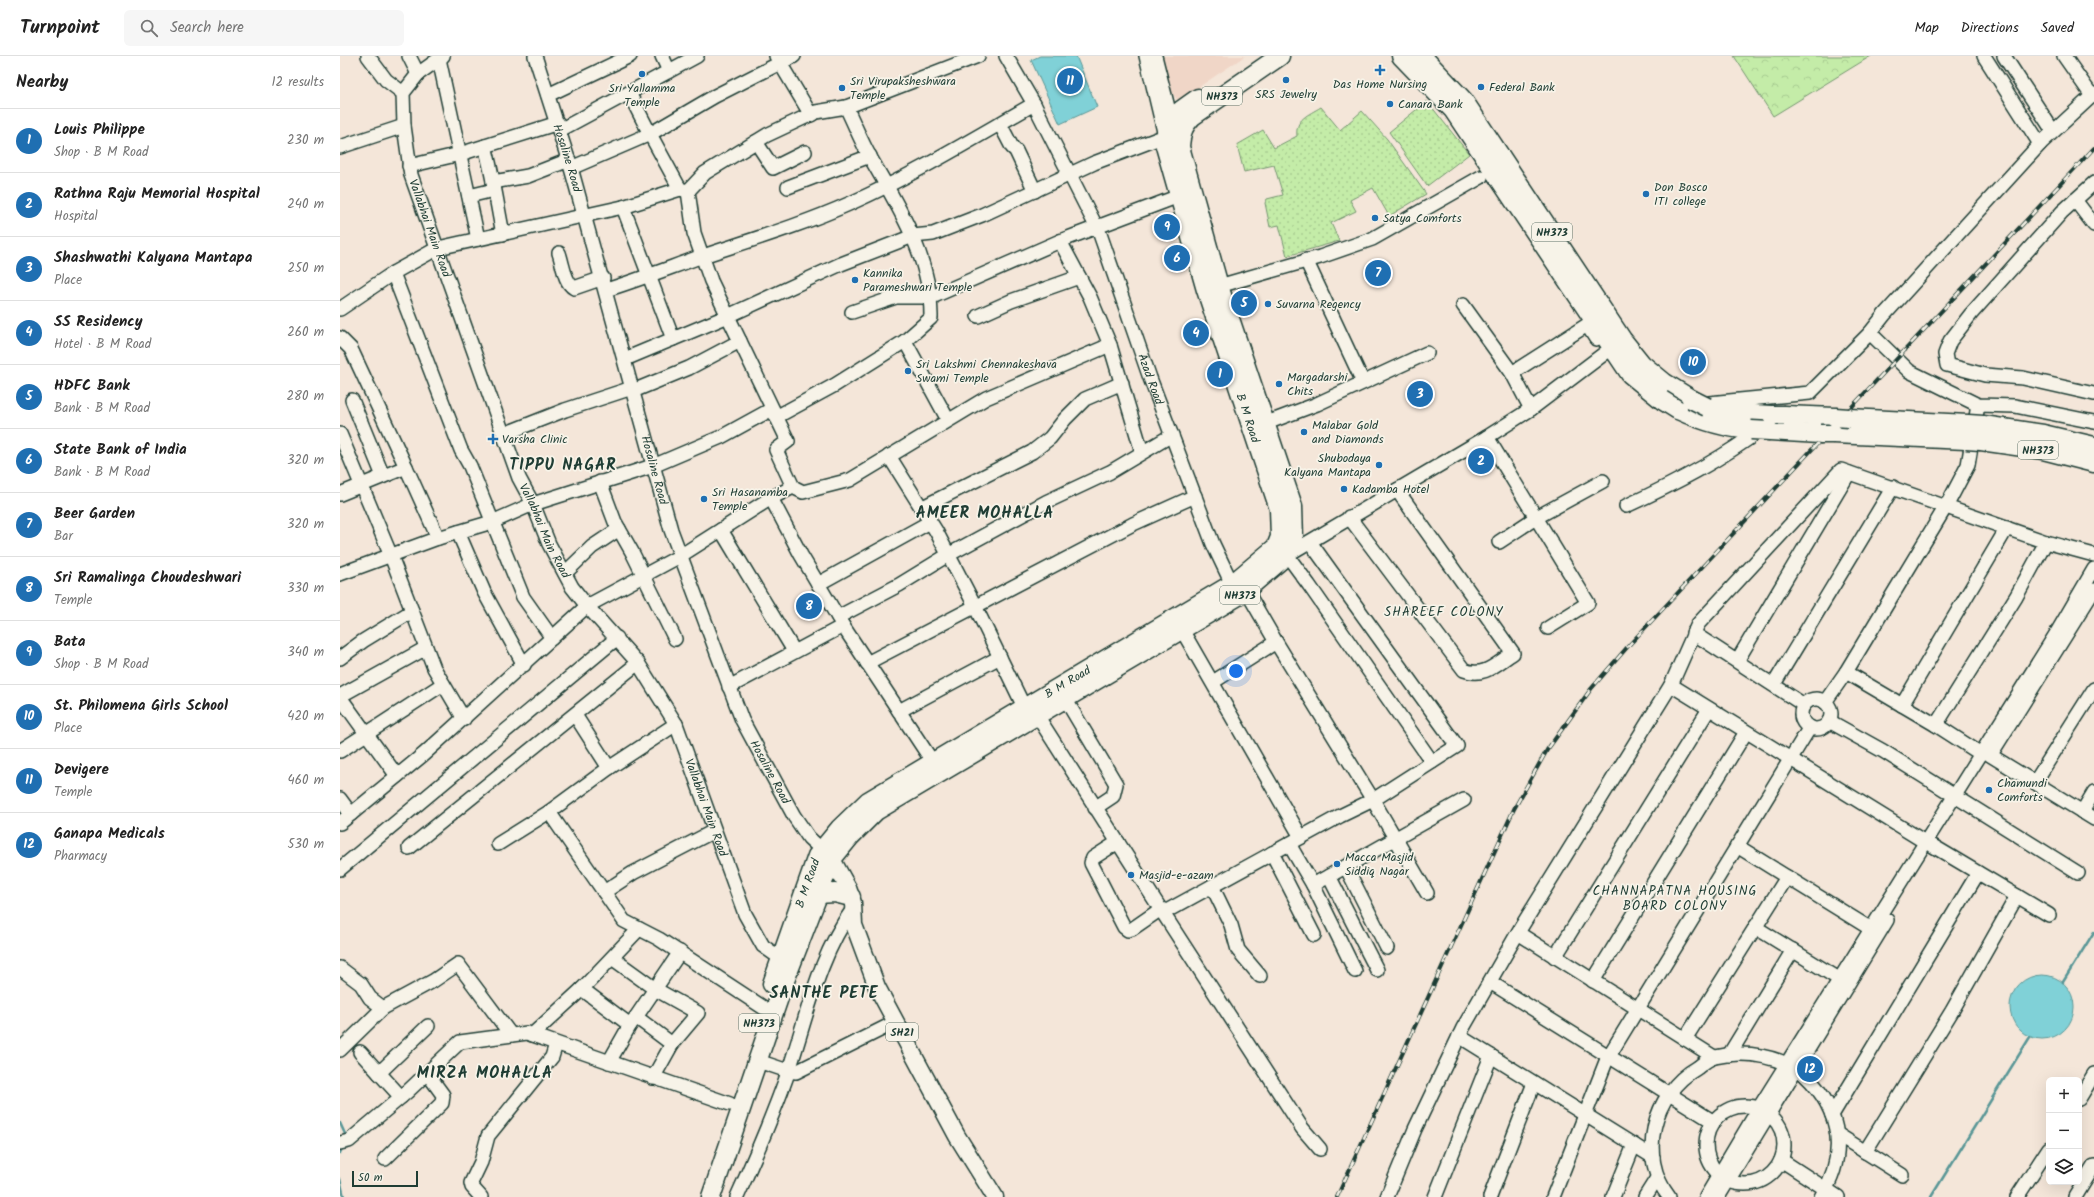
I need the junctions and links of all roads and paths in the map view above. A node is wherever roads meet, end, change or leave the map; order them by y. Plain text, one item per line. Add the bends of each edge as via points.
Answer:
1 (368, 56) edge
2 (408, 56) edge
3 (630, 56) edge
4 (662, 56) edge
5 (697, 56) edge
6 (794, 56) edge
7 (978, 56) edge
8 (1006, 56) edge
9 (1146, 56) edge
10 (1155, 56) edge
11 (1260, 56) edge
12 (1280, 56) edge
13 (1400, 56) edge
14 (1422, 56) edge
15 (1984, 56) edge
16 (2004, 56) edge
17 (2064, 56) edge
18 (441, 57) edge
19 (539, 58) edge
20 (778, 60) edge
21 (669, 71) junction
22 (418, 74) junction
23 (403, 93) junction
24 (629, 93) junction
25 (548, 95) junction
26 (2093, 95) edge
27 (1034, 104) junction
28 (846, 107) junction
29 (811, 115) junction
30 (1171, 119) junction
31 (1000, 124) junction
32 (404, 126) junction
33 (559, 126) junction
34 (2053, 131) junction
35 (650, 134) junction
36 (1170, 139) junction
37 (756, 142) junction
38 (2040, 144) junction
39 (485, 146) junction
40 (340, 148) edge
41 (804, 152) dead end
42 (460, 154) junction
43 (870, 156) junction
44 (570, 164) junction
45 (409, 166) junction
46 (1069, 174) junction
47 (1481, 177) dead end
48 (2094, 183) edge
49 (887, 185) junction
50 (493, 186) junction
51 (788, 187) dead end
52 (684, 190) junction
53 (1035, 191) junction
54 (469, 196) junction
55 (1179, 196) junction
56 (2075, 200) junction
57 (623, 207) junction
58 (584, 216) junction
59 (2094, 225) edge
60 (1096, 228) junction
61 (503, 234) junction
62 (913, 236) junction
63 (478, 239) junction
64 (1060, 242) junction
65 (438, 248) junction
66 (560, 253) dead end
67 (702, 257) junction
68 (1306, 260) junction
69 (393, 273) junction
70 (648, 277) junction
71 (1079, 277) junction
72 (604, 284) junction
73 (1219, 286) junction
74 (932, 297) junction
75 (341, 305) edge
76 (1463, 305) dead end
77 (852, 312) dead end
78 (728, 316) junction
79 (978, 316) dead end
80 (1870, 333) junction
81 (340, 338) edge
82 (672, 339) junction
83 (740, 341) junction
84 (905, 341) junction
85 (1110, 345) junction
86 (1427, 353) dead end
87 (1605, 353) junction
88 (625, 359) junction
89 (1512, 373) junction
90 (1364, 382) junction
91 (1122, 383) junction
92 (633, 389) junction
93 (1810, 393) junction
94 (2094, 394) edge
95 (352, 400) dead end
96 (1684, 404) junction
97 (1978, 405) junction
98 (1531, 409) junction
99 (774, 413) junction
100 (948, 420) junction
101 (1775, 420) junction
102 (2094, 422) edge
103 (1264, 424) junction
104 (1975, 432) junction
105 (340, 434) edge
106 (504, 434) junction
107 (1172, 434) junction
108 (1487, 437) junction
109 (2094, 446) edge
110 (1142, 452) junction
111 (889, 456) junction
112 (2094, 463) edge
113 (653, 466) junction
114 (406, 467) junction
115 (1849, 473) junction
116 (384, 476) junction
117 (1603, 481) dead end
118 (600, 482) junction
119 (1278, 484) junction
120 (361, 485) junction
121 (793, 486) junction
122 (1893, 487) junction
123 (1397, 490) junction
124 (340, 494) edge
125 (1195, 496) junction
126 (771, 498) junction
127 (533, 504) junction
128 (1626, 506) dead end
129 (1946, 506) junction
130 (921, 508) junction
131 (1349, 517) junction
132 (1537, 518) junction
133 (492, 522) junction
134 (930, 522) junction
135 (2007, 528) junction
136 (619, 529) junction
137 (721, 530) junction
138 (458, 532) junction
139 (438, 538) junction
140 (1310, 542) junction
141 (1499, 542) dead end
142 (2046, 542) junction
143 (948, 554) junction
144 (1287, 555) junction
145 (391, 556) junction
146 (680, 556) junction
147 (2094, 556) edge
148 (2094, 569) edge
149 (565, 573) junction
150 (340, 574) edge
151 (644, 576) junction
152 (818, 584) junction
153 (1239, 587) junction
154 (2094, 590) edge
155 (587, 606) junction
156 (975, 606) junction
157 (412, 611) junction
158 (840, 621) junction
159 (1548, 628) dead end
160 (1182, 630) junction
161 (1693, 633) junction
162 (552, 638) junction
163 (617, 638) junction
164 (675, 639) dead end
165 (1276, 642) junction
166 (426, 648) junction
167 (794, 651) junction
168 (1000, 657) junction
169 (340, 658) edge
170 (1737, 661) junction
171 (638, 663) junction
172 (867, 663) junction
173 (524, 665) junction
174 (1846, 672) junction
175 (1213, 682) junction
176 (443, 684) junction
177 (1774, 684) junction
178 (1671, 685) junction
179 (730, 687) junction
180 (2094, 689) edge
181 (1066, 700) junction
182 (341, 701) edge
183 (1825, 702) junction
184 (1902, 704) junction
185 (1804, 705) junction
186 (1709, 709) junction
187 (899, 711) junction
188 (1032, 713) junction
189 (575, 715) junction
190 (464, 719) junction
191 (1829, 721) junction
192 (676, 724) junction
193 (1936, 725) junction
194 (1810, 727) junction
195 (1746, 732) junction
196 (366, 734) junction
197 (340, 752) edge
198 (1986, 755) junction
199 (1791, 760) junction
200 (1432, 762) junction
201 (935, 767) junction
202 (609, 768) junction
203 (397, 776) junction
204 (2035, 782) junction
205 (2094, 792) edge
206 (1958, 798) junction
207 (340, 799) edge
208 (1374, 800) junction
209 (1464, 800) dead end
210 (1095, 808) junction
211 (549, 812) junction
212 (2082, 812) junction
213 (351, 814) junction
214 (2094, 819) edge
215 (340, 823) edge
216 (714, 831) junction
217 (1301, 837) junction
218 (1396, 839) junction
219 (1118, 842) junction
220 (498, 844) dead end
221 (1289, 844) junction
222 (1929, 844) junction
223 (1737, 846) junction
224 (409, 848) dead end
225 (1272, 853) junction
226 (827, 854) junction
227 (1346, 867) junction
228 (340, 869) edge
229 (1978, 873) junction
230 (2078, 873) dead end
231 (1329, 876) junction
232 (1787, 877) junction
233 (1313, 885) junction
234 (1212, 886) junction
235 (604, 892) junction
236 (818, 894) junction
237 (1426, 894) dead end
238 (2017, 896) junction
239 (852, 903) junction
240 (1162, 911) junction
241 (2049, 915) dead end
242 (1755, 927) junction
243 (1871, 928) junction
244 (639, 929) junction
245 (1518, 933) junction
246 (1314, 935) dead end
247 (1387, 948) dead end
248 (1792, 950) junction
249 (680, 952) junction
250 (1555, 957) junction
251 (612, 958) junction
252 (780, 958) junction
253 (340, 968) edge
254 (1377, 970) dead end
255 (1355, 971) dead end
256 (1260, 976) dead end
257 (1593, 981) junction
258 (1844, 982) junction
259 (1488, 985) junction
260 (582, 989) junction
261 (655, 989) junction
262 (383, 1008) junction
263 (764, 1008) junction
264 (1637, 1009) junction
265 (633, 1021) junction
266 (896, 1022) junction
267 (428, 1026) dead end
268 (511, 1035) junction
269 (532, 1035) junction
270 (1459, 1036) junction
271 (1685, 1039) junction
272 (556, 1044) junction
273 (672, 1044) junction
274 (340, 1050) edge
275 (360, 1052) dead end
276 (1729, 1055) junction
277 (1491, 1056) junction
278 (1714, 1057) junction
279 (1608, 1059) junction
280 (758, 1061) junction
281 (609, 1062) junction
282 (1792, 1066) junction
283 (788, 1072) junction
284 (379, 1073) junction
285 (427, 1073) junction
286 (2094, 1074) edge
287 (653, 1078) junction
288 (1534, 1083) junction
289 (2082, 1093) edge
290 (401, 1097) junction
291 (1665, 1097) junction
292 (730, 1104) junction
293 (1764, 1111) junction
294 (1585, 1114) junction
295 (1832, 1115) junction
296 (1712, 1125) junction
297 (1837, 1134) junction
298 (344, 1142) edge
299 (1634, 1145) junction
300 (1320, 1149) dead end
301 (2048, 1149) edge
302 (1865, 1152) junction
303 (1653, 1157) junction
304 (385, 1158) dead end
305 (1780, 1163) junction
306 (2094, 1166) edge
307 (1902, 1175) dead end
308 (1657, 1178) junction
309 (1724, 1178) junction
310 (1822, 1195) edge
311 (481, 1197) edge
312 (698, 1197) edge
313 (711, 1197) edge
314 (737, 1197) edge
315 (995, 1197) edge
316 (1387, 1197) edge
317 (1435, 1197) edge
318 (1490, 1197) edge
319 (1553, 1197) edge
320 (1614, 1197) edge
321 (1644, 1197) edge
322 (1669, 1197) edge
323 (1706, 1197) edge
324 (1718, 1197) edge
325 (1838, 1197) edge
326 (2017, 1197) edge
327 (2075, 1197) edge

1 - 23 street via 386,80
2 - 22 street
3 - 25 street
4 - 21 street
5 - 21 street
6 - 20 street
7 - 28 street
8 - 27 street, Azad Road
9 - 36 street
10 - 30 street
11 - 30 highway, NH373
12 - 36 highway, NH373 via 1192,116
13 - 96 highway, NH373, bridge via 1453,110 1630,374 1662,400
14 - 96 highway, NH373 via 1464,101 1622,339 1642,364 1665,383
15 - 38 street
16 - 34 street
17 - 26 street
18 - 22 street
18 - 42 street
19 - 25 street, Hosaline Road
20 - 29 street
20 - 35 street
21 - 24 street
22 - 23 street
23 - 32 street, Vallabhai Main Road
24 - 33 street
24 - 35 street
25 - 33 street, Hosaline Road
26 - 34 street
27 - 31 street
27 - 46 street, Azad Road
28 - 29 street
28 - 43 street
29 - 37 street
30 - 36 highway, NH373 via 1166,128
31 - 49 street
31 - 53 street
32 - 40 street
32 - 45 street, Vallabhai Main Road
33 - 39 street
33 - 44 street, Hosaline Road
34 - 38 street
35 - 44 street
35 - 52 street
36 - 46 street
36 - 55 highway, B M Road / NH373
36 - 73 highway, NH373 via 1180,146
37 - 41 street via 773,168
37 - 52 street via 705,173
38 - 80 street
39 - 42 street
39 - 50 street
42 - 45 street
42 - 54 street
43 - 49 street
43 - 51 street
44 - 50 street
44 - 58 street, Hosaline Road
45 - 65 street, Vallabhai Main Road
46 - 53 street
46 - 60 street, Azad Road
47 - 68 street via 1372,239
48 - 56 street
49 - 62 street
49 - 67 street via 811,219
50 - 54 street
50 - 61 street
52 - 57 street
52 - 67 street
53 - 62 street via 933,234
54 - 63 street
55 - 60 street
55 - 119 highway, B M Road / NH373 via 1206,290
56 - 59 street
56 - 94 street via 1971,314 1950,341 1945,354 1947,365 1958,368 1985,375 2024,378
57 - 58 street
57 - 70 street
58 - 61 street
58 - 72 street, Hosaline Road
60 - 64 street
60 - 107 street, Azad Road
61 - 63 street
62 - 74 street
62 - 78 street via 841,264
63 - 65 street
64 - 71 street
64 - 74 street
65 - 69 street
65 - 106 street, Vallabhai Main Road
66 - 72 street via 572,287
67 - 70 street
67 - 78 street
68 - 73 street
68 - 90 street
69 - 75 street
69 - 133 street via 461,450
70 - 72 street
70 - 82 street
71 - 79 street
71 - 85 street
72 - 88 street, Hosaline Road
73 - 103 highway, B M Road / NH373
74 - 77 street via 896,297
74 - 84 street via 931,318
76 - 89 street
78 - 82 street
78 - 83 street
80 - 93 street
80 - 97 street via 1909,371
81 - 114 street via 354,354
82 - 88 street
83 - 92 street via 689,368
83 - 99 street
84 - 99 street via 835,385
84 - 100 street
85 - 91 street
85 - 100 street via 986,398
86 - 90 street
87 - 89 street via 1587,325
87 - 93 street via 1626,381 1658,407
87 - 98 street
88 - 92 street, Hosaline Road
89 - 98 street
90 - 103 street via 1317,404
91 - 110 street
91 - 130 street via 1085,399 1050,438 1032,452 958,492
92 - 106 street via 565,410
92 - 113 street, Hosaline Road
93 - 128 street via 1741,445 1677,482
95 - 116 street
96 - 101 highway, NH373, bridge
96 - 101 highway, NH373, bridge via 1701,420 1731,428 1751,430
97 - 102 street via 2015,406
97 - 129 street via 1968,465
98 - 108 street
99 - 113 street
99 - 121 street via 788,441 776,450
100 - 111 street
101 - 104 highway, NH373 via 1835,426
103 - 119 highway, B M Road / NH373
104 - 109 highway, NH373 via 2043,434
104 - 112 highway, NH373
105 - 120 street
106 - 127 street, Vallabhai Main Road via 519,478
107 - 110 street
107 - 125 street, Azad Road
108 - 123 street
108 - 132 street
110 - 143 street via 1110,472 1046,502
111 - 121 street via 850,480 803,492
111 - 130 street
113 - 118 street
113 - 146 street, Hosaline Road
114 - 116 street
114 - 139 street
115 - 122 street
115 - 161 street via 1841,470 1698,624
115 - 170 street
116 - 120 street
117 - 132 street
118 - 127 street
118 - 136 street
119 - 144 highway, B M Road / NH373 via 1293,506 1294,540
119 - 153 highway, B M Road / NH373 via 1280,537 1276,547
120 - 124 street
120 - 145 street
121 - 126 street
122 - 129 street
122 - 177 street
123 - 131 street
123 - 131 street via 1513,653 1487,670 1479,674 1464,670
125 - 153 street, Azad Road via 1213,544
125 - 156 street via 1133,524
126 - 137 street
126 - 152 street
127 - 133 street
127 - 149 street, Vallabhai Main Road via 549,544
129 - 135 street
129 - 174 street
130 - 134 street
131 - 140 street
132 - 141 street
132 - 159 street via 1588,602
133 - 138 street
133 - 162 street via 524,597
134 - 143 street
134 - 152 street
135 - 142 street
135 - 184 street
136 - 149 street via 592,547
136 - 151 street
137 - 146 street
137 - 167 street
138 - 139 street
138 - 173 street via 487,599
139 - 145 street
140 - 144 street
140 - 200 street via 1457,746
142 - 147 street
142 - 193 street via 2016,597
143 - 156 street
143 - 158 street
144 - 153 highway, B M Road / NH373
144 - 200 street
145 - 150 street
145 - 157 street
146 - 151 street
146 - 179 street, Hosaline Road
148 - 198 street
149 - 155 street, Vallabhai Main Road
151 - 155 street
151 - 164 street
152 - 158 street
153 - 160 highway, B M Road / NH373
153 - 165 street, Azad Road
153 - 188 highway, B M Road / NH373
154 - 198 street
155 - 162 street
155 - 163 street, Vallabhai Main Road
156 - 168 street
156 - 172 street
157 - 166 street
157 - 169 street
158 - 167 street
158 - 172 street
160 - 175 street
160 - 181 highway, B M Road / NH373
161 - 170 street
161 - 178 street
162 - 173 street
163 - 171 street, Vallabhai Main Road
163 - 228 street
165 - 175 street
165 - 208 street, Azad Road
166 - 176 street
166 - 182 street
167 - 179 street
168 - 187 street
168 - 188 street
170 - 177 street
171 - 189 street
171 - 192 street, Vallabhai Main Road
172 - 187 street
173 - 190 street
174 - 183 street
174 - 184 street
175 - 217 street
176 - 190 street
176 - 196 street
177 - 185 street
178 - 186 street
178 - 245 street
179 - 226 street, Hosaline Road via 742,720 791,810 809,838
180 - 204 street
181 - 188 highway, B M Road / NH373
181 - 210 street via 1116,784 1113,796
182 - 196 street
183 - 185 street via 1812,700
183 - 191 street via 1831,713
184 - 193 street
185 - 194 street via 1802,717
186 - 195 street
186 - 250 street
187 - 201 street
188 - 201 highway, B M Road / NH373
188 - 210 street
189 - 202 street
189 - 224 street
190 - 203 street
191 - 194 street via 1823,727
191 - 206 street
192 - 202 street
192 - 216 street, Vallabhai Main Road
193 - 198 street
194 - 199 street
195 - 199 street
195 - 257 street
196 - 197 street
196 - 203 street
198 - 204 street
198 - 206 street
199 - 222 street
199 - 223 street
200 - 208 street
201 - 226 highway, B M Road / NH373
202 - 211 street
203 - 213 street
204 - 212 street
205 - 212 street
206 - 222 street
206 - 230 street
207 - 213 street
208 - 217 street
208 - 218 street, Azad Road
209 - 218 street
210 - 219 street
211 - 220 street
211 - 235 street
212 - 214 street
213 - 215 street
216 - 235 street via 633,873
216 - 252 street, Vallabhai Main Road via 745,914 763,946
217 - 221 street
218 - 227 street
218 - 237 street, Azad Road
219 - 240 street
219 - 240 street via 1093,858 1091,863 1124,927 1132,929
221 - 225 street
221 - 233 street
222 - 229 street
222 - 243 street
222 - 258 street
223 - 232 street
223 - 264 street
225 - 234 street
225 - 246 street
226 - 236 highway, B M Road / NH373
226 - 239 main road, SH21
226 - 252 highway, B M Road / NH373 via 817,856
227 - 231 street
227 - 247 street
229 - 238 street
229 - 295 street
231 - 233 street
231 - 254 street
232 - 242 street
232 - 243 street
233 - 255 street
234 - 240 street
234 - 256 street via 1231,925 1238,950
235 - 244 street via 624,921
236 - 239 highway via 835,893
236 - 280 highway, B M Road / NH373
238 - 241 street
238 - 302 street via 1952,1011
239 - 266 main road, SH21 via 854,926 877,987
239 - 283 street via 826,957
240 - 300 street via 1302,1128
242 - 248 street
242 - 271 street
243 - 258 street
244 - 249 street
244 - 251 street
245 - 250 street
245 - 259 street
248 - 258 street
248 - 276 street
249 - 261 street
249 - 263 street
250 - 257 street
251 - 260 street
251 - 261 street
252 - 263 highway, B M Road / NH373
253 - 262 street via 361,984 370,998
257 - 264 street
258 - 282 street
259 - 270 street
259 - 279 street
260 - 265 street
260 - 269 street
261 - 265 street
261 - 273 street via 698,1013
262 - 268 street via 433,981 458,964
262 - 274 street
263 - 292 highway, B M Road / NH373
264 - 271 street
264 - 279 street
265 - 273 street
265 - 281 street
266 - 283 street via 796,1072
266 - 315 main road, SH21 via 957,1136
267 - 284 street
268 - 269 street
268 - 285 street via 460,1042
269 - 272 street
270 - 277 street
270 - 316 street via 1415,1129
271 - 278 street
272 - 281 street
272 - 311 street via 552,1057 488,1136 481,1162 470,1183
273 - 287 street
275 - 284 street
276 - 278 street
276 - 282 street via 1754,1053
277 - 288 street
277 - 317 street
278 - 291 street via 1686,1074
279 - 291 street
279 - 294 street
280 - 283 street
280 - 313 highway, B M Road / NH373
281 - 287 street
282 - 293 street
282 - 295 street via 1813,1081
283 - 314 street via 764,1137
284 - 290 street
285 - 290 street
285 - 304 street via 443,1095 442,1103
286 - 289 street
287 - 292 street
288 - 294 street
288 - 318 street
290 - 298 street
291 - 296 street
291 - 303 street via 1654,1128
292 - 312 highway, B M Road / NH373
293 - 296 street via 1749,1106 1729,1110
293 - 305 street via 1778,1123 1783,1135 1784,1148
293 - 309 street
294 - 299 street
294 - 319 street
295 - 297 street
296 - 309 street via 1707,1136 1707,1153 1712,1165
297 - 302 street
297 - 310 street via 1832,1178
299 - 303 street
299 - 320 street
301 - 326 street
302 - 307 street
303 - 308 street
305 - 309 street via 1770,1174 1750,1184 1739,1184
305 - 310 street
306 - 327 street
308 - 321 street
308 - 322 street
309 - 323 street
309 - 324 street
310 - 325 street

